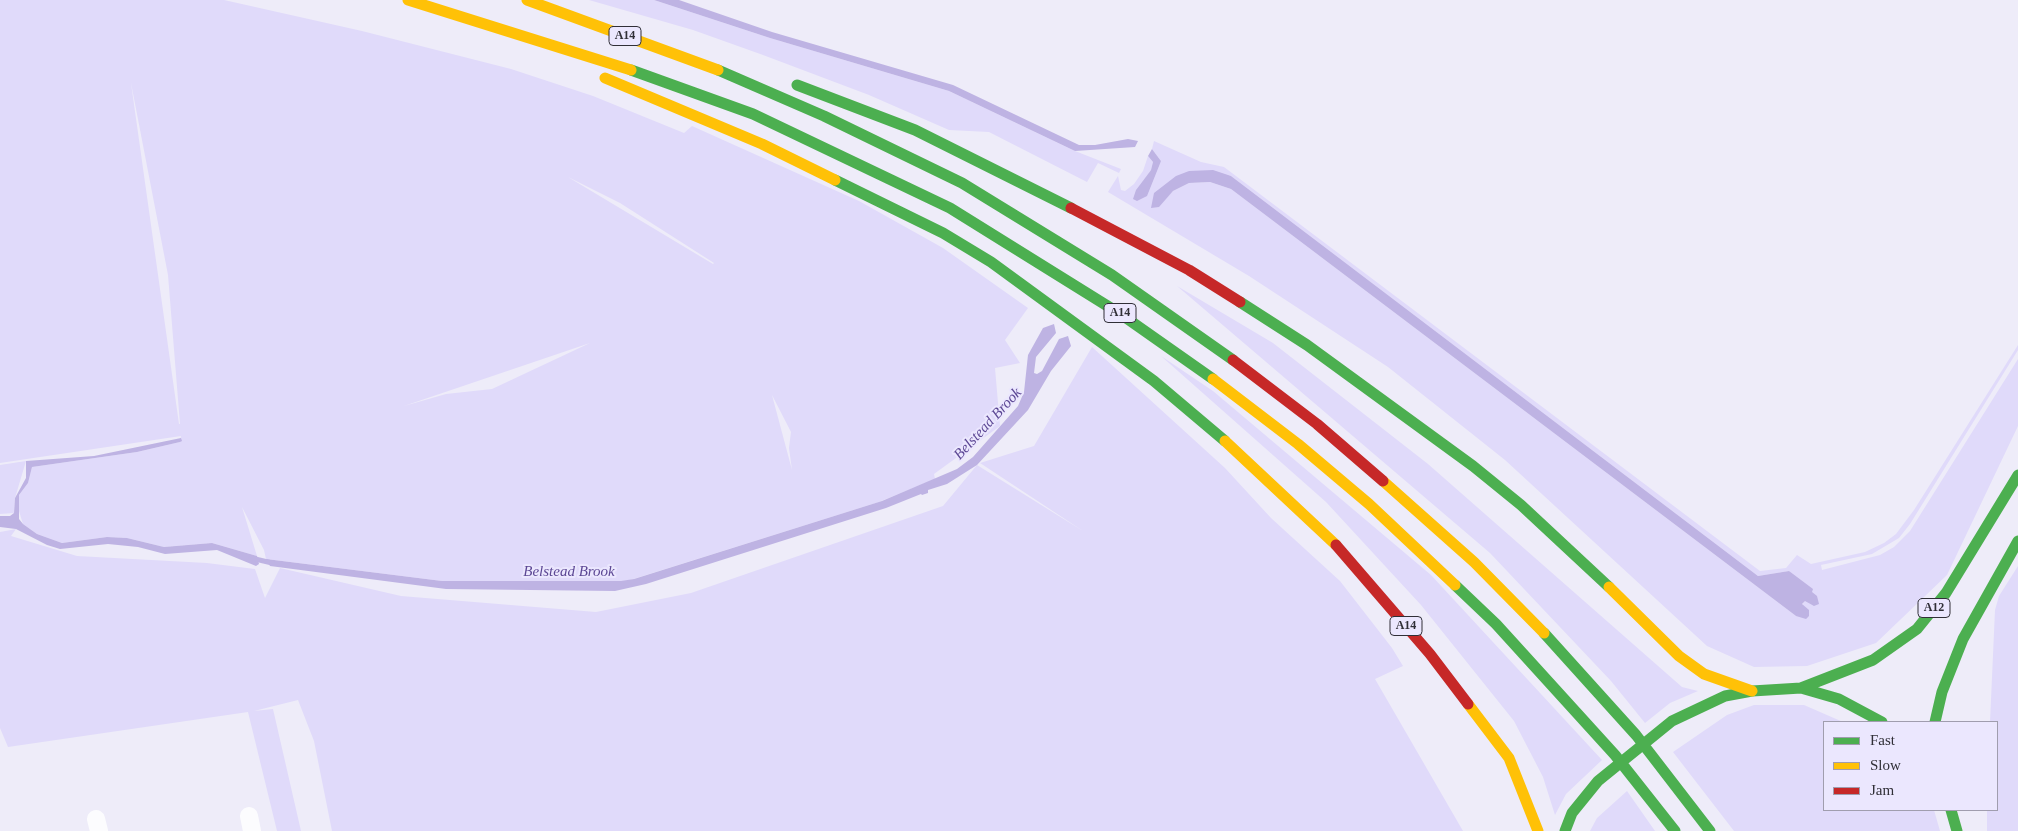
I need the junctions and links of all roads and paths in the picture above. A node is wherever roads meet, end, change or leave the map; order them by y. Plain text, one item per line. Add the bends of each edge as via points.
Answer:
1 (408, 0) edge
2 (527, 0) edge
3 (427, 4) junction
4 (470, 32) dead end
5 (722, 71) junction
6 (591, 72) dead end
7 (768, 78) dead end
8 (786, 80) dead end
9 (2018, 475) edge
10 (2018, 542) edge
11 (1801, 688) junction
12 (1752, 691) junction
13 (1880, 721) edge
14 (1935, 721) edge
15 (1951, 811) edge
16 (1538, 831) edge
17 (1565, 831) edge
18 (1675, 831) edge
19 (1710, 831) edge
20 (1957, 831) edge

1 - 3 highway, A14
2 - 5 highway, A14
3 - 4 highway, A14
3 - 18 highway, A14 via 659,79 753,114 950,208 1122,314 1298,444 1369,504 1496,624 1615,755
5 - 7 highway, A14
5 - 19 highway, A14 via 962,183 1112,275 1216,347 1310,418 1433,524 1542,632 1636,736
6 - 16 highway, A14 via 762,144 943,233 991,262 1154,381 1218,434 1337,546 1430,654 1509,758
8 - 12 highway via 915,130 1198,275 1307,345 1473,466 1528,511 1679,656 1704,674
9 - 11 highway, A12 via 1946,593 1917,629 1873,660
10 - 14 highway via 1963,640 1942,692
11 - 12 highway
11 - 13 highway via 1839,699
12 - 17 highway via 1725,696 1672,721 1598,781 1572,813
15 - 20 highway

